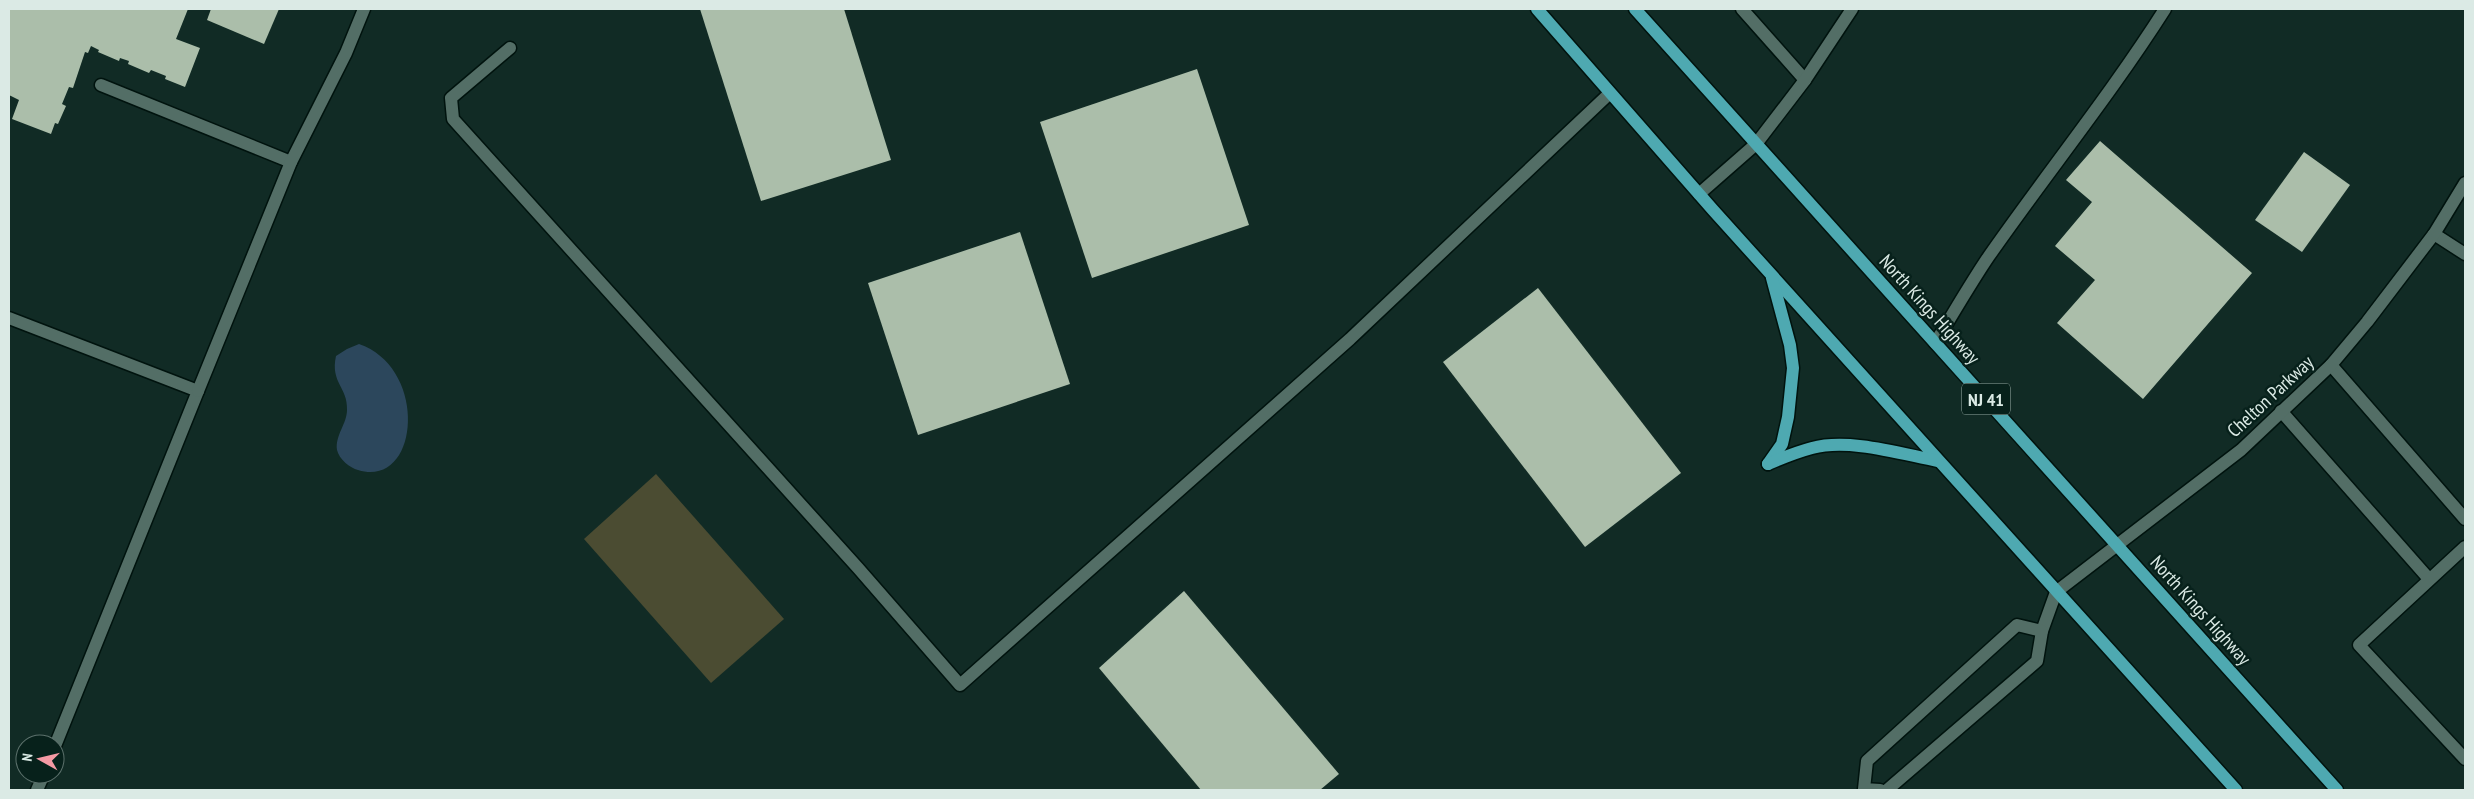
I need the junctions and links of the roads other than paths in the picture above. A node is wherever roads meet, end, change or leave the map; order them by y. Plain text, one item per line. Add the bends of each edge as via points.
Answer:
1 (364, 9) edge
2 (1537, 9) edge
3 (1635, 9) edge
4 (1742, 9) edge
5 (1852, 9) edge
6 (2165, 9) edge
7 (510, 48) dead end
8 (1805, 80) junction
9 (101, 85) dead end
10 (1610, 93) junction
11 (1756, 144) junction
12 (291, 162) junction
13 (2465, 183) edge
14 (1699, 194) junction
15 (2434, 234) junction
16 (2465, 254) edge
17 (1772, 276) junction
18 (9, 318) edge
19 (1935, 343) junction
20 (2331, 365) junction
21 (198, 390) junction
22 (2281, 411) junction
23 (1938, 461) junction
24 (2465, 519) edge
25 (2117, 545) junction
26 (2465, 547) edge
27 (2428, 580) junction
28 (2056, 592) junction
29 (2042, 630) junction
30 (60, 734) edge
31 (2465, 759) edge
32 (1880, 790) edge
33 (1887, 790) edge
34 (2236, 790) edge
35 (2337, 790) edge

1 - 12 street via 346,53
2 - 10 main road
3 - 11 main road, North Kings Highway / NJ 41
4 - 8 street
5 - 8 street
6 - 19 street via 2128,66 1988,257
7 - 10 street via 452,98 453,119 960,685 1350,339
8 - 11 street
9 - 12 street
10 - 14 main road
11 - 14 street
11 - 19 main road, North Kings Highway / NJ 41
12 - 21 street
13 - 15 street, Chelton Parkway
14 - 17 main road
15 - 16 street
15 - 20 street, Chelton Parkway
17 - 23 main road
17 - 23 main road via 1793,368 1782,444 1768,464 1812,448 1832,445 1876,449
18 - 21 street
19 - 25 main road, North Kings Highway / NJ 41
20 - 22 street, Chelton Parkway
20 - 24 street
21 - 30 street
22 - 25 street, Chelton Parkway via 2241,450
22 - 27 street
23 - 28 main road
25 - 28 street, Chelton Parkway
25 - 35 main road, North Kings Highway / NJ 41
26 - 27 street
27 - 31 street via 2359,645
28 - 29 street
28 - 34 main road
29 - 32 street via 2017,625 1867,761 1864,789
29 - 33 street via 2037,661

